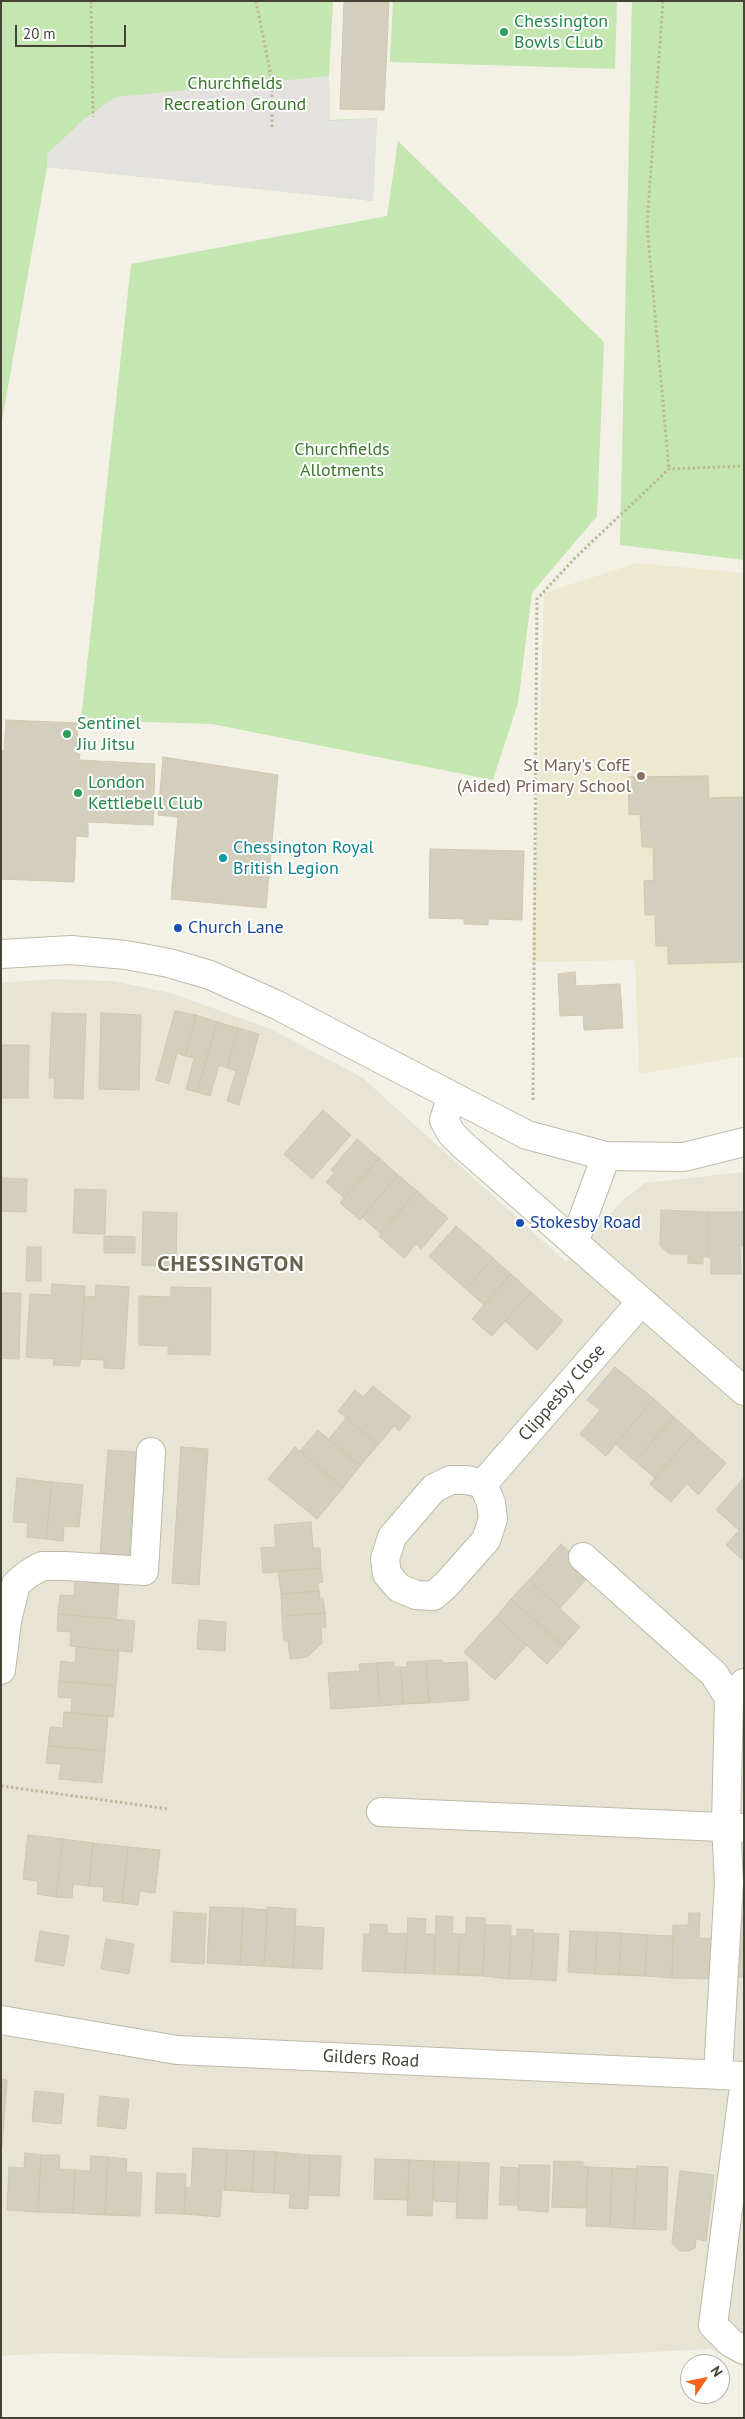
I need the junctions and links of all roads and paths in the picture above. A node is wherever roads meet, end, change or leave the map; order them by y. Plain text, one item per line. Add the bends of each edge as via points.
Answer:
1 (91, 1) edge
2 (256, 1) edge
3 (663, 1) edge
4 (93, 117) dead end
5 (272, 128) dead end
6 (744, 466) edge
7 (668, 469) junction
8 (1, 954) edge
9 (452, 1096) junction
10 (527, 1135) junction
11 (744, 1142) edge
12 (606, 1156) junction
13 (574, 1243) junction
14 (641, 1302) junction
15 (744, 1391) edge
16 (151, 1452) dead end
17 (483, 1484) dead end
18 (584, 1557) dead end
19 (1, 1670) edge
20 (737, 1690) edge
21 (1, 1786) edge
22 (169, 1809) dead end
23 (381, 1812) dead end
24 (735, 1827) edge
25 (1, 2020) edge
26 (731, 2075) edge
27 (744, 2086) edge
28 (744, 2350) edge

1 - 4 path
2 - 5 path via 272,81
3 - 7 path via 647,225
6 - 7 path
7 - 10 path via 537,599 534,1096
8 - 9 street via 70,950 126,955 210,975 278,1005
9 - 10 street
9 - 13 street via 444,1120 451,1133
10 - 12 street
11 - 12 street via 684,1157
12 - 13 street
13 - 14 street
14 - 15 street
14 - 17 street, Clippesby Close
16 - 19 street via 144,1571 42,1566 16,1584 7,1621
18 - 20 street via 714,1674
20 - 24 street
21 - 22 path
23 - 24 street
24 - 26 street via 729,1882
25 - 26 street, Gilders Road via 177,2050
27 - 28 street via 714,2325 731,2343

